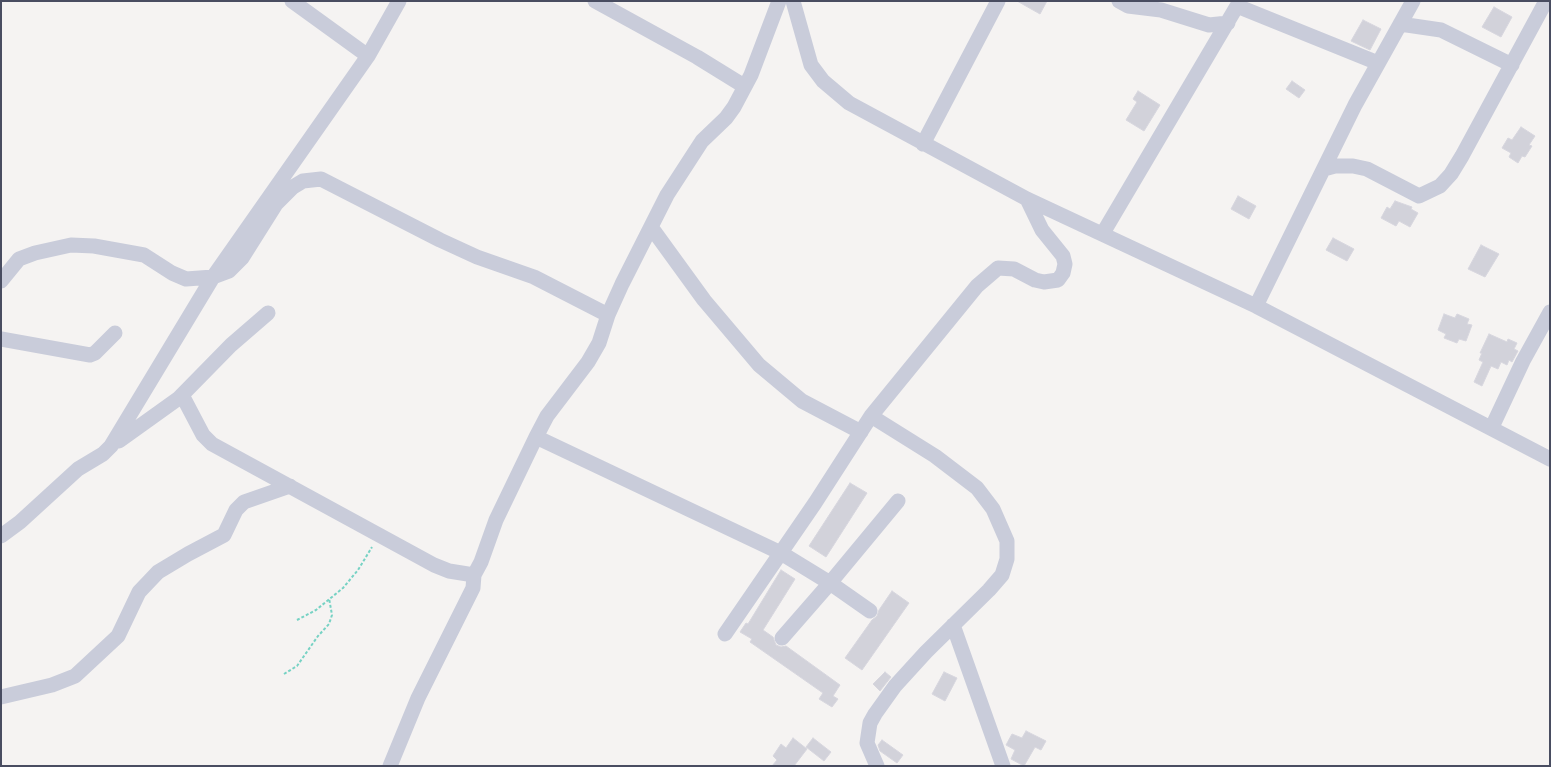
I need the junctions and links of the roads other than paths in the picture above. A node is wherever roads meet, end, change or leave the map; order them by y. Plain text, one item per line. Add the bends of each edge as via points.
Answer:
1 (292, 1) edge
2 (399, 1) edge
3 (595, 1) edge
4 (779, 1) edge
5 (793, 1) edge
6 (998, 1) edge
7 (1119, 1) edge
8 (1413, 1) edge
9 (1546, 1) edge
10 (1239, 4) edge
11 (1228, 23) junction
12 (1400, 24) junction
13 (368, 56) junction
14 (1378, 63) junction
15 (1512, 65) junction
16 (744, 86) junction
17 (923, 144) junction
18 (1324, 169) junction
19 (1027, 199) junction
20 (651, 227) junction
21 (1103, 233) junction
22 (213, 277) junction
23 (1, 281) edge
24 (1256, 306) junction
25 (1550, 312) edge
26 (268, 313) dead end
27 (608, 315) junction
28 (115, 333) dead end
29 (1, 339) edge
30 (182, 395) junction
31 (871, 416) junction
32 (1492, 427) junction
33 (861, 432) junction
34 (536, 438) junction
35 (111, 446) junction
36 (1550, 459) edge
37 (290, 486) junction
38 (898, 501) dead end
39 (1, 536) edge
40 (781, 553) junction
41 (474, 575) junction
42 (830, 583) junction
43 (870, 611) dead end
44 (953, 625) junction
45 (725, 634) dead end
46 (782, 638) dead end
47 (1, 697) edge
48 (390, 766) edge
49 (877, 766) edge
50 (1003, 766) edge

1 - 13 street
2 - 13 street
3 - 16 street
4 - 16 street via 751,75
5 - 17 street via 811,65 823,81 849,103
6 - 17 street
7 - 11 street via 1128,6 1161,10 1209,24
8 - 12 street
9 - 15 street
10 - 11 street
10 - 14 street
11 - 21 street
12 - 14 street
12 - 15 street via 1441,30
13 - 22 street
14 - 18 street
15 - 18 street via 1462,156 1440,186 1419,196 1367,169 1335,166
16 - 20 street via 726,118 702,141 692,156 667,195
17 - 19 street
18 - 24 street
19 - 21 street
19 - 31 street via 1042,230 1063,256 1065,264 1058,280 1035,280 1014,269 998,268 986,277
20 - 27 street
20 - 33 street via 704,300 759,364 802,401
21 - 24 street
22 - 23 street via 186,279 144,255 94,246 71,245 19,259
22 - 27 street via 229,271 242,258 276,204 293,187 303,181 321,178 440,240 477,257 534,277
22 - 35 street
24 - 32 street
25 - 32 street via 1522,361
26 - 30 street via 231,345
27 - 34 street via 599,343 588,362 554,407
28 - 29 street via 90,355
30 - 35 street
30 - 37 street via 203,435 212,444
31 - 33 street
31 - 44 street via 935,456 977,488 993,509 1007,541 1007,559 1002,575
32 - 36 street
33 - 40 street
34 - 40 street
34 - 41 street via 496,520
35 - 39 street via 78,469
37 - 41 street via 434,565 449,571
37 - 47 street via 244,502 236,510 224,535 158,572 139,592 118,636 75,676
38 - 42 street
40 - 42 street
40 - 45 street
41 - 48 street via 473,588 418,698
42 - 43 street
42 - 46 street
44 - 49 street via 895,686 870,723 867,743
44 - 50 street

